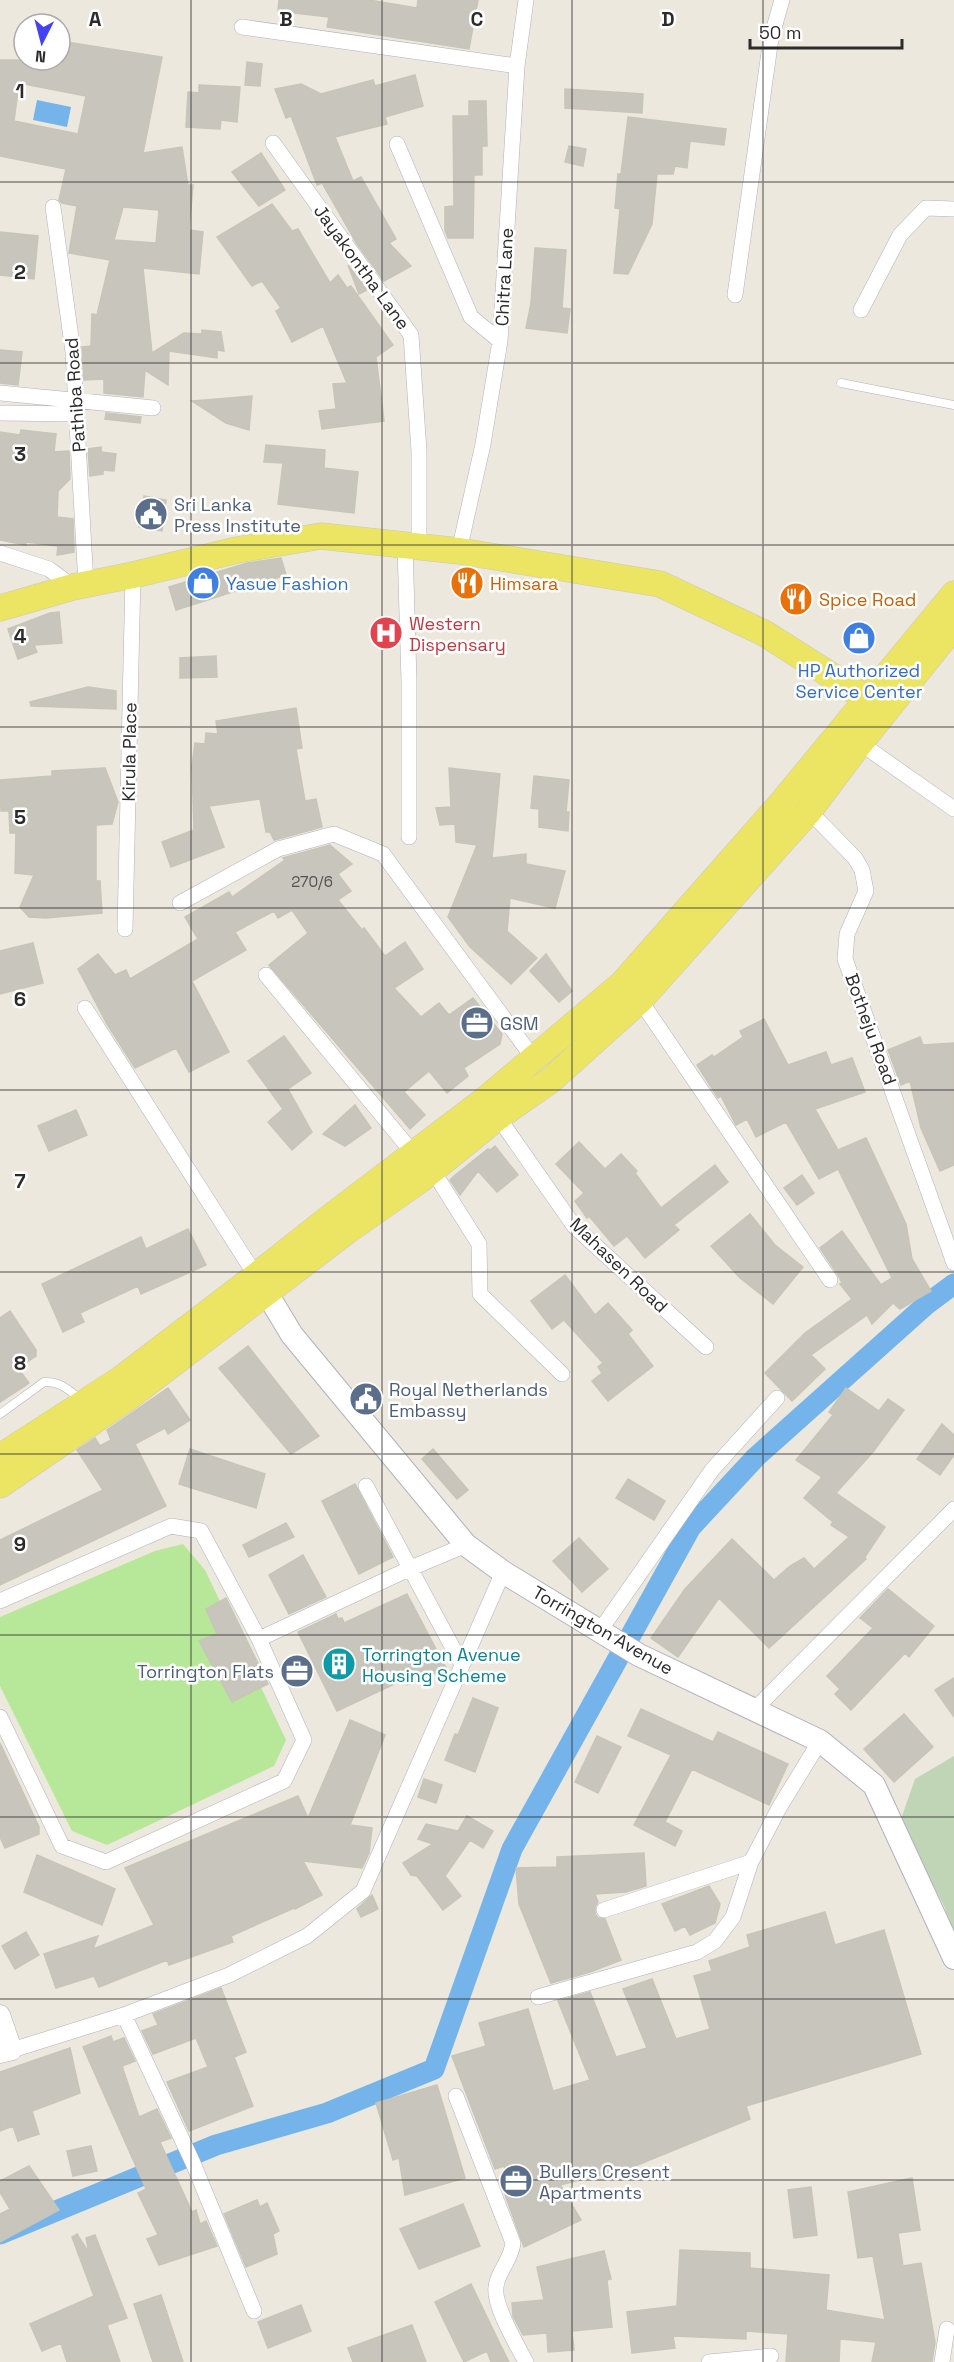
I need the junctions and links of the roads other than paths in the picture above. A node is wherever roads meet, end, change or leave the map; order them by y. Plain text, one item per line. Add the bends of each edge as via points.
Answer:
1 (526, 0) edge
2 (782, 0) edge
3 (242, 27) dead end
4 (517, 66) junction
5 (273, 143) dead end
6 (397, 144) dead end
7 (53, 207) dead end
8 (954, 208) edge
9 (735, 295) dead end
10 (861, 310) dead end
11 (500, 341) junction
12 (841, 383) dead end
13 (0, 393) edge
14 (954, 405) edge
15 (76, 407) junction
16 (153, 408) dead end
17 (0, 413) edge
18 (412, 546) junction
19 (459, 551) junction
20 (0, 553) edge
21 (133, 575) junction
22 (80, 586) junction
23 (954, 594) edge
24 (0, 608) edge
25 (954, 626) edge
26 (877, 706) junction
27 (860, 743) junction
28 (954, 809) edge
29 (809, 811) junction
30 (409, 837) dead end
31 (180, 903) dead end
32 (125, 929) dead end
33 (266, 975) dead end
34 (640, 1000) junction
35 (85, 1008) dead end
36 (534, 1059) junction
37 (498, 1117) junction
38 (413, 1153) junction
39 (433, 1171) junction
40 (953, 1262) edge
41 (830, 1280) dead end
42 (262, 1284) junction
43 (706, 1347) dead end
44 (562, 1374) dead end
45 (777, 1398) dead end
46 (84, 1403) junction
47 (0, 1414) edge
48 (0, 1457) edge
49 (0, 1485) edge
50 (366, 1486) dead end
51 (954, 1509) edge
52 (465, 1545) junction
53 (411, 1568) junction
54 (503, 1572) junction
55 (0, 1601) edge
56 (599, 1632) junction
57 (258, 1640) junction
58 (462, 1665) junction
59 (755, 1709) junction
60 (0, 1717) edge
61 (820, 1741) junction
62 (751, 1862) junction
63 (604, 1910) dead end
64 (954, 1958) edge
65 (538, 1998) dead end
66 (0, 2015) edge
67 (124, 2015) junction
68 (6, 2051) edge
69 (456, 2096) dead end
70 (254, 2311) dead end
71 (947, 2329) dead end
72 (771, 2356) dead end
73 (526, 2362) edge
74 (709, 2362) edge
75 (942, 2362) edge

1 - 4 street, Chitra Lane
2 - 9 street via 771,38
3 - 4 street
4 - 11 street, Chitra Lane
5 - 18 street, Jayakontha Lane via 411,335 419,451
6 - 11 street via 471,317
7 - 15 street, Pathiba Road via 73,352
8 - 10 street via 926,208 900,235
11 - 19 street, Chitra Lane via 483,444
12 - 14 lane
13 - 15 street
15 - 16 street
15 - 17 street
15 - 22 street, Pathiba Road
18 - 19 main road
18 - 21 main road via 321,536 237,550
18 - 30 street, Jayakontha Lane
19 - 26 main road via 660,584 764,633
20 - 22 street via 49,569
21 - 22 main road
21 - 32 street, Kirula Place
22 - 24 main road
23 - 26 main road
25 - 26 main road
26 - 27 main road
26 - 36 main road via 779,806 623,983
27 - 28 street
27 - 29 main road
29 - 34 main road
29 - 40 street, Botheju Road via 862,870 866,891 847,934 845,959
31 - 36 street via 278,849 334,834 383,854
33 - 38 street
34 - 37 main road via 551,1080
34 - 41 street
35 - 42 street
36 - 38 main road
37 - 39 main road
37 - 43 street, Mahasen Road via 574,1226
38 - 42 main road
39 - 42 main road
39 - 44 street via 479,1244 480,1294
42 - 46 main road
42 - 49 main road via 133,1394
42 - 52 main road, Torrington Avenue via 292,1335
45 - 56 street via 712,1470
46 - 47 lane via 64,1386 44,1382
46 - 48 main road
50 - 53 street
51 - 59 street
52 - 53 street
52 - 54 main road, Torrington Avenue
53 - 57 street
53 - 58 street
54 - 56 main road, Torrington Avenue
54 - 58 street
55 - 57 street via 171,1526 201,1531
56 - 59 main road, Torrington Avenue
57 - 60 street via 304,1740 284,1781 106,1862 62,1846
58 - 67 street via 363,1891 307,1936 229,1975
59 - 61 main road, Torrington Avenue
61 - 62 street
61 - 64 main road, Torrington Avenue via 874,1785
62 - 63 street
62 - 65 street via 733,1917 715,1941 697,1952
66 - 68 street
67 - 68 street
67 - 70 street via 193,2163
69 - 73 street via 513,2243 512,2255 495,2285 496,2298
71 - 75 street
72 - 74 street

